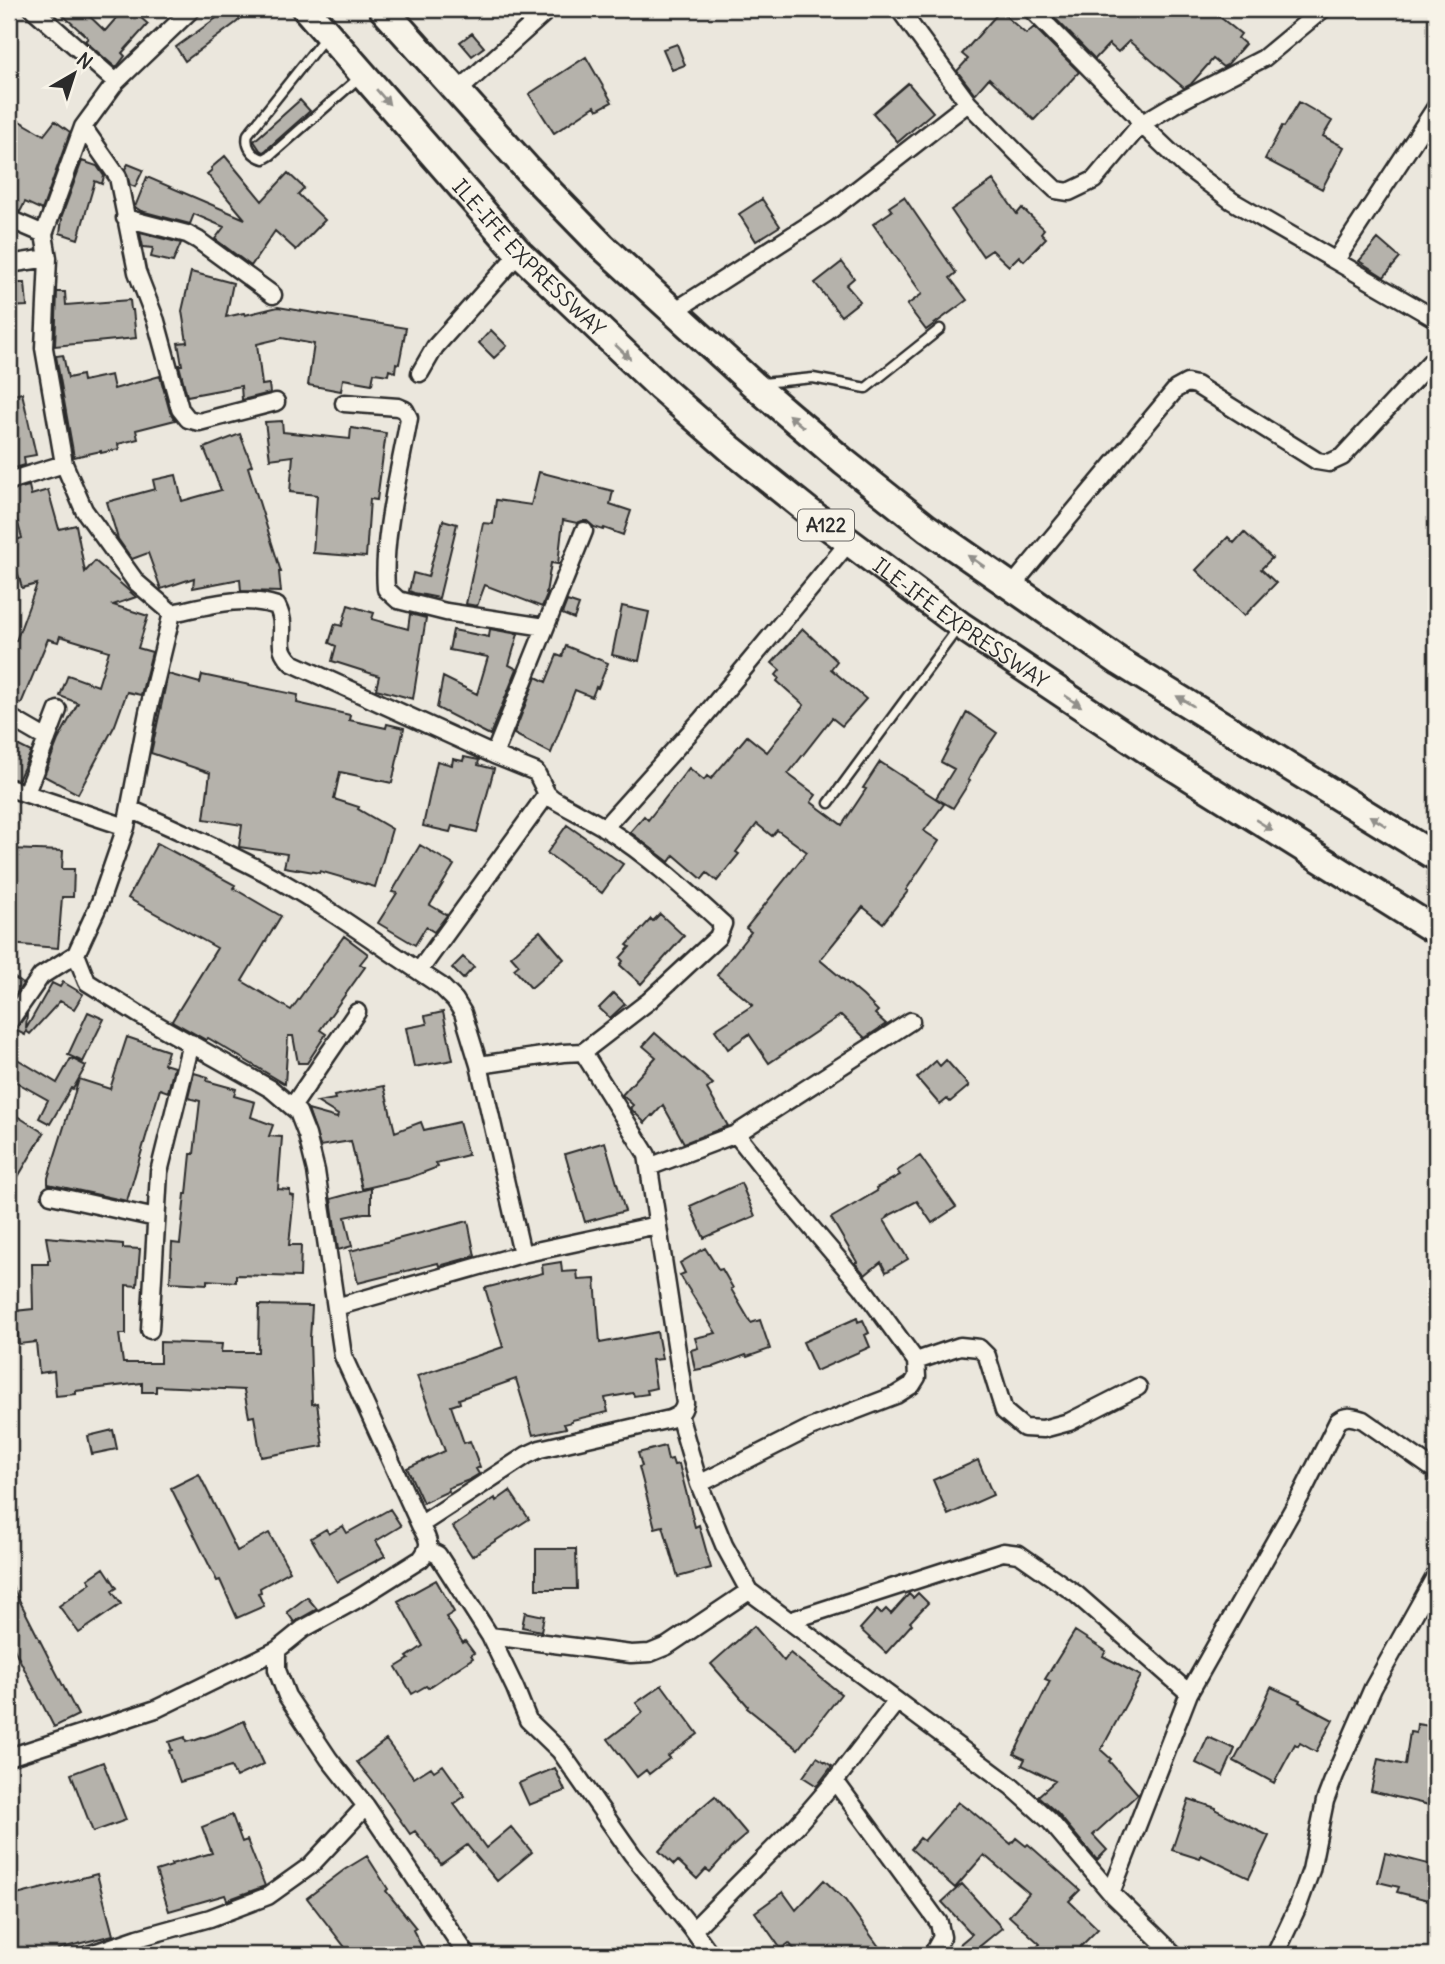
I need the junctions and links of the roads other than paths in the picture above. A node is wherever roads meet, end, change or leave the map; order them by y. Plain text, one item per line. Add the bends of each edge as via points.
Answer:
1 (33, 9) edge
2 (192, 9) edge
3 (306, 9) edge
4 (383, 9) edge
5 (549, 9) edge
6 (899, 9) edge
7 (1031, 9) edge
8 (1323, 9) edge
9 (328, 34) junction
10 (363, 74) junction
11 (116, 82) junction
12 (457, 92) junction
13 (968, 103) junction
14 (1436, 107) edge
15 (1141, 124) junction
16 (83, 127) junction
17 (125, 218) junction
18 (9, 219) edge
19 (44, 234) junction
20 (519, 253) junction
21 (48, 258) junction
22 (1336, 260) junction
23 (9, 264) edge
24 (273, 295) dead end
25 (673, 313) junction
26 (1436, 319) edge
27 (940, 329) dead end
28 (1436, 356) edge
29 (420, 373) dead end
30 (753, 384) junction
31 (276, 402) dead end
32 (344, 404) dead end
33 (64, 464) junction
34 (9, 481) edge
35 (584, 531) dead end
36 (849, 542) junction
37 (1012, 586) junction
38 (172, 613) junction
39 (960, 625) junction
40 (545, 627) junction
41 (58, 710) dead end
42 (9, 717) edge
43 (47, 738) junction
44 (494, 755) junction
45 (9, 788) edge
46 (26, 793) junction
47 (547, 794) junction
48 (829, 803) dead end
49 (130, 809) junction
50 (126, 827) junction
51 (604, 828) junction
52 (1436, 857) edge
53 (1436, 931) edge
54 (76, 954) junction
55 (419, 971) junction
56 (357, 1012) dead end
57 (911, 1021) dead end
58 (9, 1022) edge
59 (191, 1043) junction
60 (583, 1052) junction
61 (479, 1065) junction
62 (292, 1107) junction
63 (736, 1133) junction
64 (649, 1167) junction
65 (51, 1195) dead end
66 (156, 1218) junction
67 (657, 1225) junction
68 (522, 1254) junction
69 (336, 1307) junction
70 (150, 1330) dead end
71 (916, 1361) junction
72 (1138, 1387) dead end
73 (680, 1415) junction
74 (1436, 1471) edge
75 (699, 1484) junction
76 (420, 1525) junction
77 (428, 1550) junction
78 (1436, 1575) edge
79 (749, 1591) junction
80 (789, 1620) junction
81 (490, 1636) junction
82 (277, 1650) junction
83 (1189, 1693) junction
84 (897, 1701) junction
85 (9, 1757) edge
86 (835, 1782) junction
87 (366, 1806) junction
88 (1111, 1893) junction
89 (693, 1930) junction
90 (88, 1955) edge
91 (467, 1955) edge
92 (711, 1955) edge
93 (932, 1955) edge
94 (1175, 1955) edge
95 (1275, 1955) edge

1 - 11 street
2 - 11 street
3 - 9 highway, ILE-IFE EXPRESSWAY / A122
4 - 12 highway, A122
5 - 12 street
6 - 13 street
7 - 15 street
8 - 15 street via 1264,58
9 - 10 highway, ILE-IFE EXPRESSWAY / A122
9 - 10 lane via 248,134 250,150 264,159 271,155
10 -> 20 highway, ILE-IFE EXPRESSWAY / A122
11 - 16 street
12 - 25 highway, A122 via 602,246
13 - 15 street via 1056,190 1069,192 1094,180
13 - 25 street via 827,213
14 - 22 street
15 - 22 street via 1184,166 1232,201
16 - 17 street via 118,177
16 - 19 street
17 - 24 street via 187,234
17 - 31 street via 137,272 180,409 188,419 199,422
18 - 19 street
19 - 21 street
20 - 29 street via 435,347
20 -> 36 highway, ILE-IFE EXPRESSWAY / A122 via 660,387
21 - 23 street
21 - 33 street via 44,348
22 - 26 street
25 - 30 highway, A122
27 - 30 lane via 866,388 813,379
28 - 37 street via 1342,457 1329,463 1318,461 1187,383 1176,389
37 -> 30 highway, A122 via 927,527
32 - 40 street via 397,407 409,418 389,531 386,589 398,600 433,609
33 - 34 street
33 - 38 street via 84,510 136,582
35 - 40 street
36 - 39 highway, ILE-IFE EXPRESSWAY / A122
36 - 51 street via 702,719
52 -> 37 highway, A122 via 1120,662
38 - 44 street via 227,601 277,606 283,621 281,646 292,663
38 - 49 street
39 - 48 lane
39 -> 53 highway, ILE-IFE EXPRESSWAY / A122 via 1170,765
40 - 44 street
41 - 43 street
42 - 43 street
43 - 46 street
44 - 47 street via 536,772
45 - 46 street
46 - 50 street
47 - 51 street
47 - 55 street
49 - 50 street
49 - 55 street via 267,873
50 - 54 street
51 - 60 street via 723,924 718,937 649,1001
54 - 58 street via 41,976
54 - 59 street via 87,982
55 - 61 street via 455,1000
56 - 62 street
57 - 63 street
59 - 62 street via 271,1089
59 - 66 street via 159,1172
60 - 61 street
60 - 64 street via 647,1155
61 - 68 street
62 - 69 street via 298,1112 316,1171
63 - 64 street
63 - 71 street
64 - 67 street
65 - 66 street
66 - 70 street
67 - 68 street
67 - 73 street via 685,1403
68 - 69 street
69 - 76 street via 343,1356
71 - 72 street via 960,1346 979,1348 987,1356 1004,1411 1024,1428 1044,1429 1069,1422
71 - 75 street via 917,1377 896,1395 810,1428
73 - 75 street
73 - 76 street via 534,1452
74 - 83 street via 1363,1420 1343,1417
75 - 79 street
76 - 77 street
77 - 81 street via 438,1555
77 - 82 street via 421,1559 303,1629
78 - 95 street via 1373,1688 1335,1775 1311,1870
79 - 80 street
79 - 81 street via 650,1653
80 - 83 street via 1003,1552 1019,1554 1076,1594
80 - 84 street
81 - 89 street via 528,1720 560,1751 632,1854
82 - 85 street via 156,1709
82 - 87 street via 277,1670 287,1696
83 - 88 street
84 - 86 street
84 - 88 street via 1011,1786 1050,1821
86 - 89 street
86 - 93 street via 939,1923 942,1937
87 - 90 street via 310,1866 268,1896
87 - 91 street
88 - 94 street
89 - 92 street

